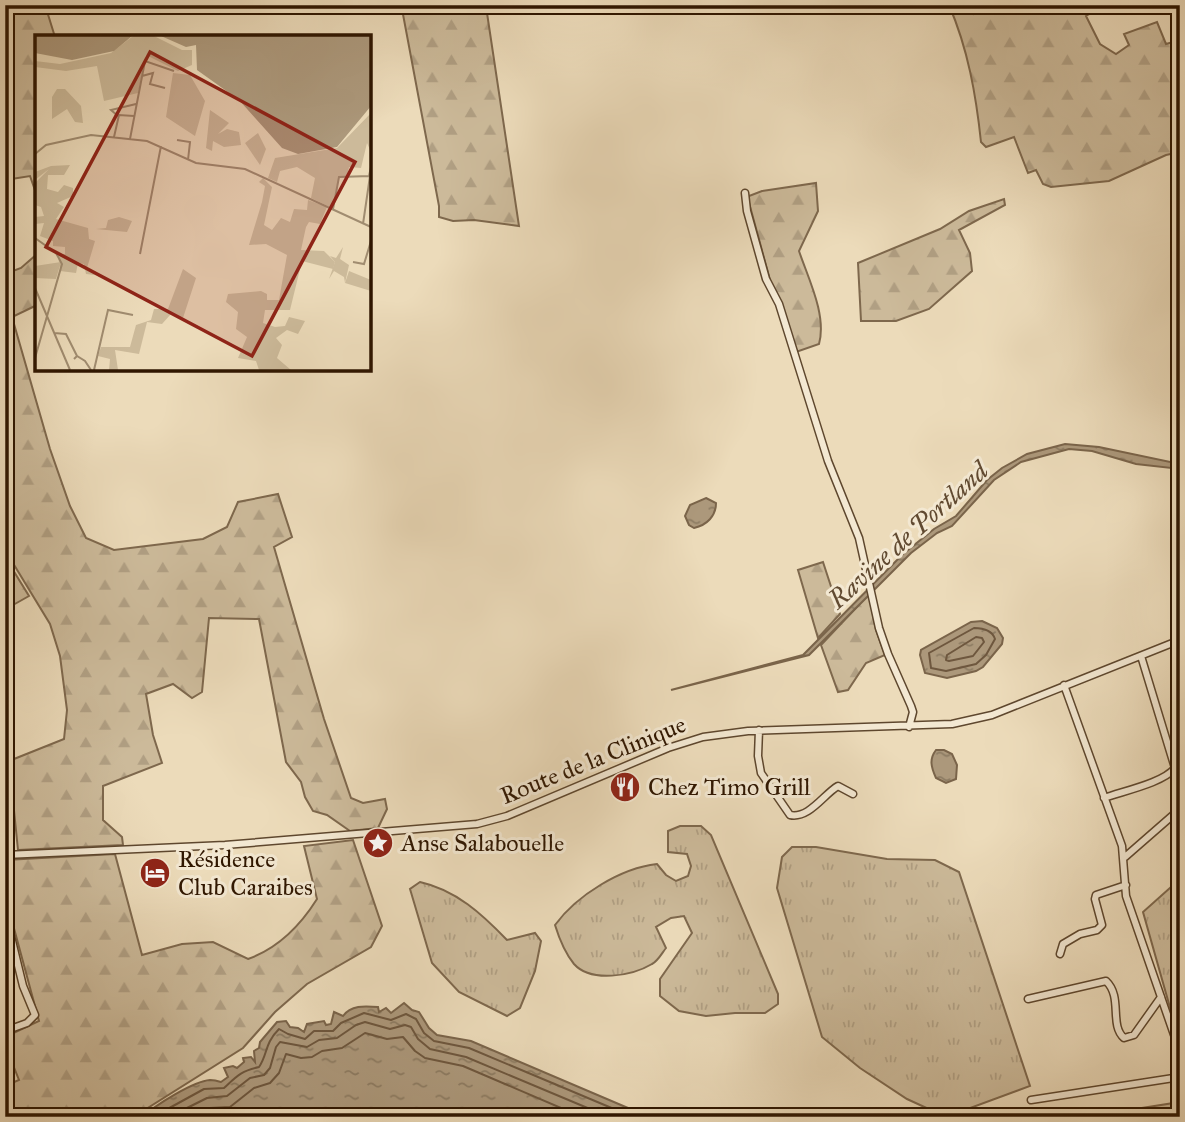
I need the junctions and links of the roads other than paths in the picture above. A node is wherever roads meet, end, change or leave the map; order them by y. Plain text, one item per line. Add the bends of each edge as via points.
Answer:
1 (745, 193) dead end
2 (1180, 640) edge
3 (1141, 656) junction
4 (1064, 685) junction
5 (909, 727) junction
6 (759, 730) junction
7 (1177, 760) edge
8 (853, 794) dead end
9 (1104, 798) junction
10 (1180, 809) edge
11 (5, 855) edge
12 (1125, 857) junction
13 (1126, 885) junction
14 (5, 912) edge
15 (1060, 954) dead end
16 (1161, 997) junction
17 (1028, 999) dead end
18 (5, 1031) edge
19 (1180, 1052) edge
20 (1180, 1077) edge
21 (1031, 1100) dead end

1 - 5 street via 766,279 779,304 824,449 859,538 877,622 913,712
2 - 3 street, Route de la Clinique
3 - 4 street, Route de la Clinique
3 - 7 street
4 - 5 street, Route de la Clinique via 984,717
4 - 9 street
5 - 6 street, Route de la Clinique
6 - 8 street via 761,773 790,815 799,816 838,786
6 - 11 street, Route de la Clinique via 685,742 542,803 477,824 225,845
7 - 9 street via 1168,775
9 - 12 street
10 - 12 street
12 - 13 street
13 - 15 street via 1095,896 1102,925 1063,944
13 - 16 street via 1137,933
14 - 18 street via 35,1015
16 - 17 street via 1134,1035 1124,1038 1118,1031 1116,1001 1106,981
16 - 19 street
20 - 21 street

